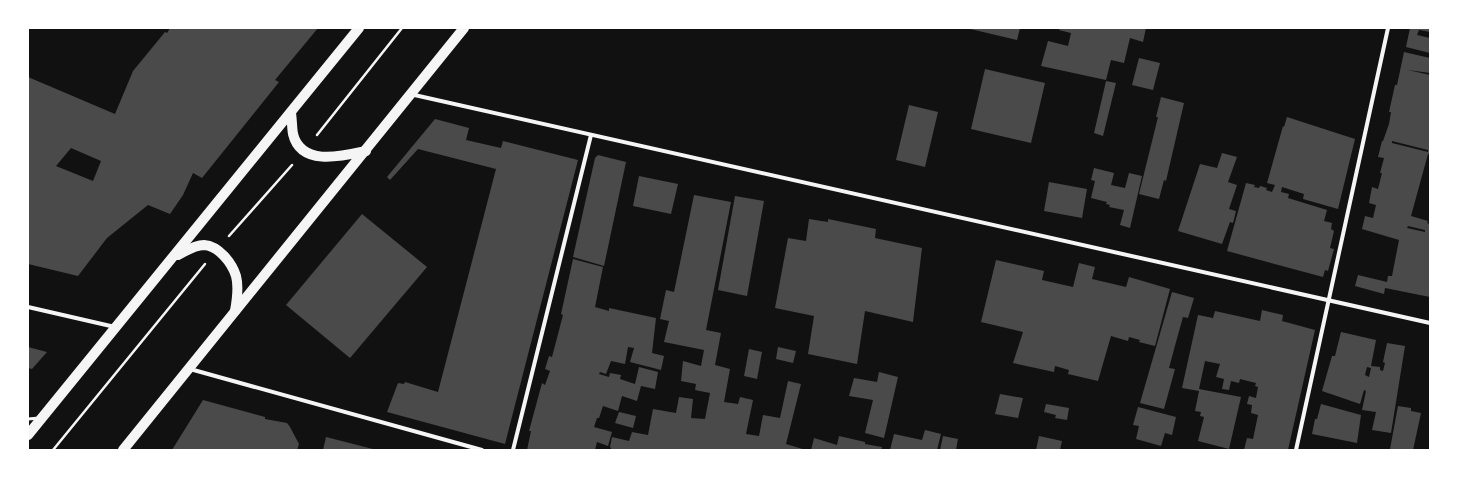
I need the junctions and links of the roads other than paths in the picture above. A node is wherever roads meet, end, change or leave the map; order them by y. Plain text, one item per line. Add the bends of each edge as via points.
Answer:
1 (359, 28) edge
2 (464, 28) edge
3 (1388, 28) edge
4 (410, 94) junction
5 (291, 113) junction
6 (591, 134) junction
7 (366, 151) junction
8 (172, 258) junction
9 (1329, 300) junction
10 (28, 307) edge
11 (236, 311) junction
12 (1430, 323) edge
13 (115, 327) junction
14 (189, 369) junction
15 (43, 417) junction
16 (28, 418) edge
17 (28, 436) edge
18 (123, 450) edge
19 (482, 450) edge
20 (513, 450) edge
21 (1296, 450) edge

1 - 5 main road
2 - 4 main road
3 - 9 street
4 - 6 street
4 - 7 main road
5 - 7 main road via 293,135 305,151 315,156 342,156
5 - 8 main road
6 - 9 street
6 - 20 street
7 - 11 main road
8 - 11 main road via 191,248 205,245 226,257 236,277
8 - 13 main road
9 - 12 street
9 - 21 street
10 - 13 street
11 - 14 main road
13 - 15 main road
14 - 18 main road
14 - 19 street
15 - 16 lane
15 - 17 main road

